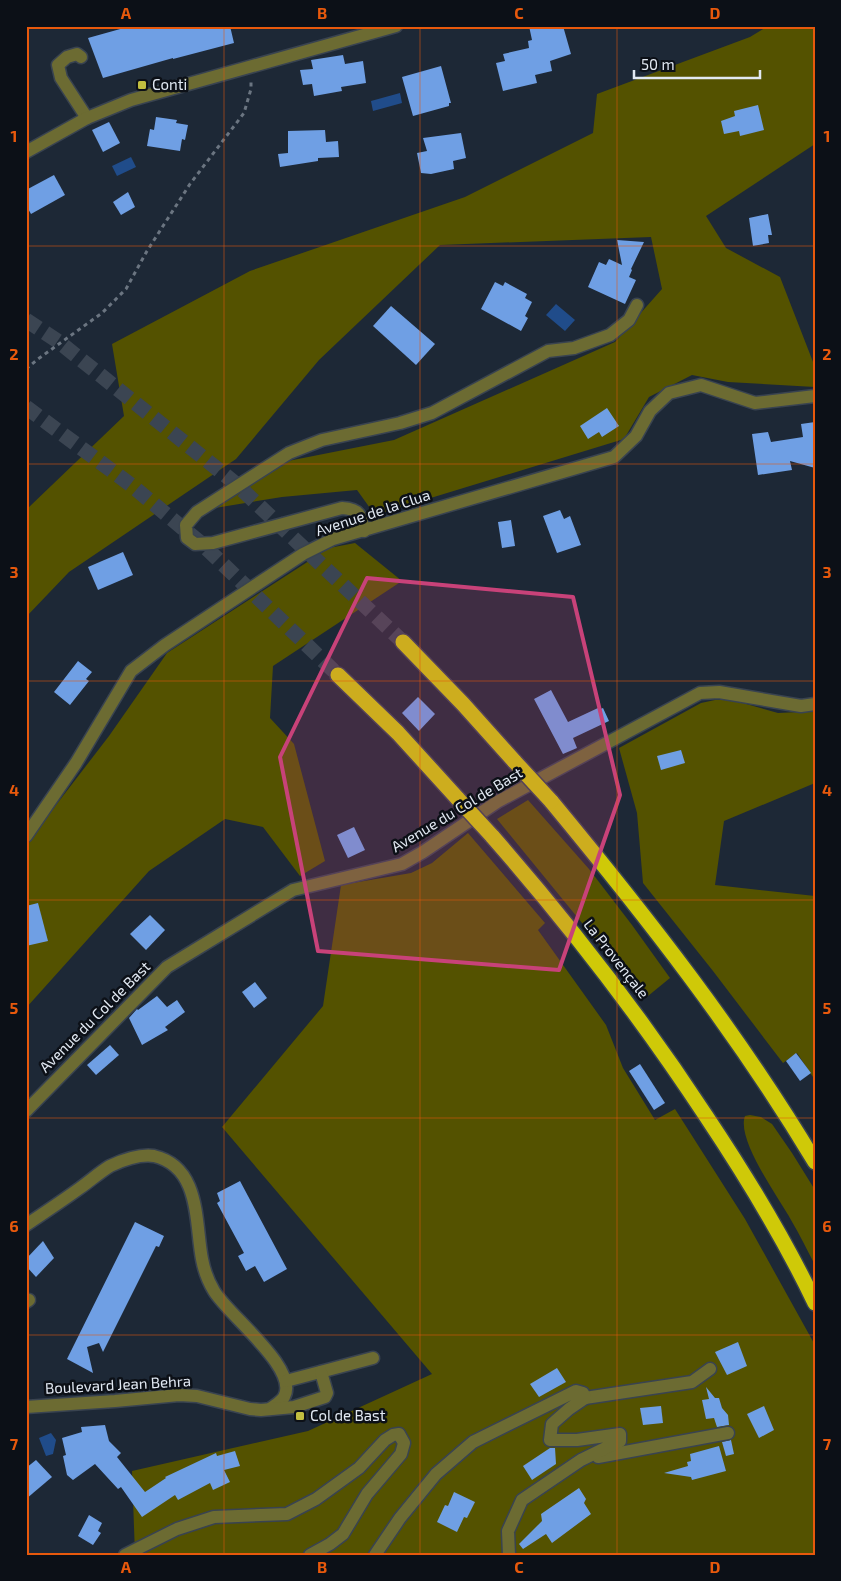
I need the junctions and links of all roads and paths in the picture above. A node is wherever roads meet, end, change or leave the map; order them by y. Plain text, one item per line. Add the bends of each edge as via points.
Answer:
1 (396, 26) edge
2 (82, 57) dead end
3 (250, 66) junction
4 (87, 118) junction
5 (26, 152) edge
6 (637, 305) dead end
7 (26, 369) edge
8 (815, 396) edge
9 (364, 531) junction
10 (403, 642) tunnel mouth
11 (338, 674) tunnel mouth
12 (815, 704) edge
13 (26, 836) edge
14 (27, 1110) edge
15 (815, 1162) edge
16 (26, 1225) edge
17 (815, 1303) edge
18 (373, 1358) dead end
19 (710, 1370) dead end
20 (321, 1372) junction
21 (286, 1381) junction
22 (585, 1398) junction
23 (26, 1407) edge
24 (270, 1409) junction
25 (728, 1433) dead end
26 (581, 1460) junction
27 (125, 1555) edge
28 (310, 1555) edge
29 (375, 1555) edge
30 (509, 1555) edge

1 - 3 street
2 - 4 street via 77,54 67,57 58,65 61,78
3 - 4 street via 131,100
3 - 7 path via 251,89 244,112 190,184 126,289 102,313
4 - 5 street
6 - 9 street via 629,320 610,335 574,348 548,351 432,413 322,440 289,453 197,512 186,525 187,538 195,544 213,543 352,508 361,516
8 - 9 street, Avenue de la Clua via 755,403 701,385 669,393 650,411 636,436 614,457
9 - 13 street, Avenue de la Clua via 333,539 303,554 164,645 131,671 76,763
10 - 15 highway, bridge via 550,801 626,892 753,1064
11 - 17 highway, La Provençale, bridge via 398,733 492,836 597,962 680,1075 738,1164
12 - 14 street, Avenue du Col de Bast via 801,706 719,692 700,693 497,802 402,864 294,890 167,967
16 - 21 street via 110,1166 142,1155 166,1162 180,1172 193,1196 202,1259 213,1290 280,1365
18 - 20 street
19 - 22 street via 692,1382
20 - 21 street
20 - 24 street, Boulevard Jean Behra via 325,1398
21 - 24 street via 285,1396
22 - 26 street via 552,1424 550,1440 620,1434 620,1441
22 - 29 street via 583,1392 576,1391 473,1442 436,1474
23 - 24 street, Boulevard Jean Behra via 179,1395 197,1396 250,1409
25 - 26 street
26 - 30 street via 522,1500 508,1531
27 - 28 street via 177,1529 214,1517 287,1514 316,1499 358,1468 385,1440 399,1434 404,1443 401,1454 367,1494 343,1534

